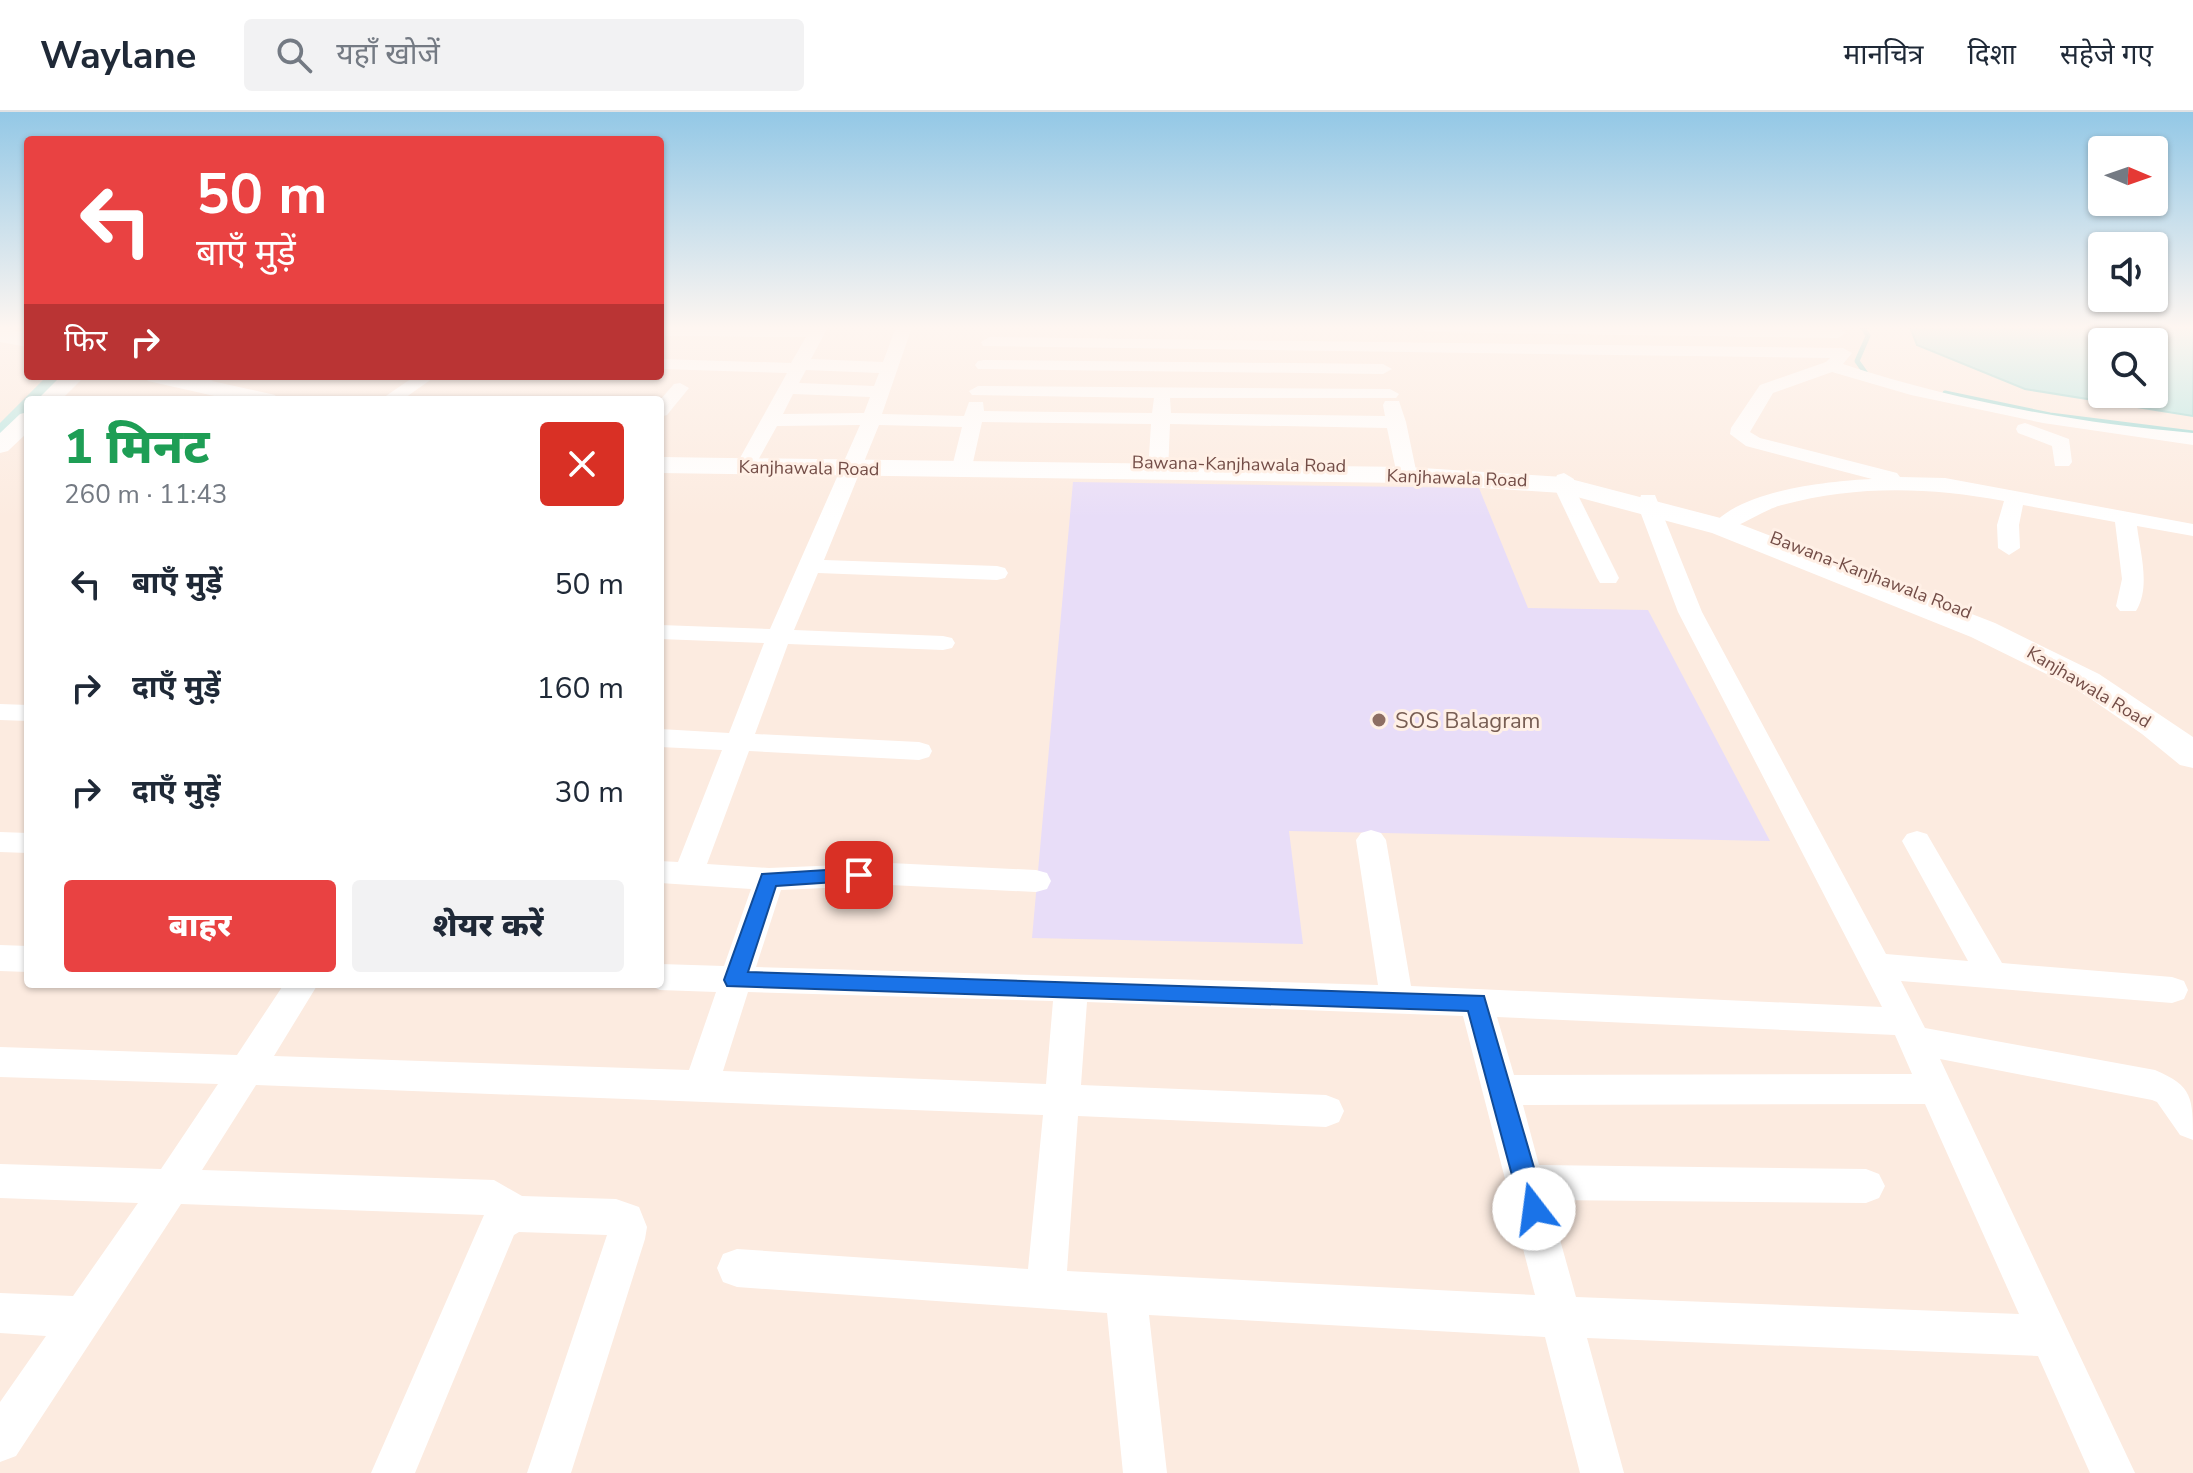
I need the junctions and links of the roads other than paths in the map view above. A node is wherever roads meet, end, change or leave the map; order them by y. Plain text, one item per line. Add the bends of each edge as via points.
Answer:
1 (223, 391) edge
2 (260, 391) edge
3 (678, 391) edge
4 (786, 391) edge
5 (845, 391) edge
6 (978, 391) joint
7 (1162, 391) junction
8 (1389, 391) edge
9 (1767, 391) edge
10 (1859, 391) edge
11 (1919, 391) edge
12 (880, 392) joint
13 (1390, 394) junction
14 (248, 396) edge
15 (282, 396) edge
16 (664, 406) edge
17 (1161, 418) junction
18 (871, 419) junction
19 (973, 419) junction
20 (770, 420) junction
21 (1397, 422) junction
22 (24, 423) edge
23 (2193, 439) edge
24 (0, 446) edge
25 (664, 458) edge
26 (696, 462) junction
27 (747, 462) junction
28 (2062, 462) dead end
29 (855, 464) junction
30 (664, 465) edge
31 (962, 466) junction
32 (1159, 467) junction
33 (1406, 471) junction
34 (1564, 482) junction
35 (1910, 482) junction
36 (2015, 497) junction
37 (1648, 502) junction
38 (2125, 518) junction
39 (1725, 524) junction
40 (2193, 530) edge
41 (2009, 548) dead end
42 (809, 566) junction
43 (997, 573) dead end
44 (1608, 578) dead end
45 (2128, 606) dead end
46 (664, 632) edge
47 (779, 636) junction
48 (943, 643) dead end
49 (0, 712) edge
50 (24, 713) edge
51 (2193, 737) edge
52 (664, 738) edge
53 (740, 740) junction
54 (919, 751) dead end
55 (2193, 756) edge
56 (1371, 840) dead end
57 (1917, 841) dead end
58 (0, 842) edge
59 (24, 843) edge
60 (674, 872) edge
61 (769, 879) junction
62 (1036, 881) dead end
63 (0, 958) edge
64 (24, 959) edge
65 (1877, 966) junction
66 (1993, 976) junction
67 (664, 977) edge
68 (735, 980) junction
69 (299, 988) edge
70 (1071, 990) junction
71 (2172, 990) dead end
72 (1397, 1000) junction
73 (1476, 1003) junction
74 (1910, 1031) junction
75 (0, 1062) edge
76 (247, 1071) junction
77 (701, 1086) junction
78 (1936, 1089) junction
79 (1501, 1090) junction
80 (1060, 1100) junction
81 (1326, 1111) dead end
82 (2193, 1124) edge
83 (0, 1181) edge
84 (1526, 1182) junction
85 (1866, 1186) dead end
86 (170, 1188) junction
87 (515, 1214) junction
88 (737, 1268) dead end
89 (1046, 1290) junction
90 (1126, 1295) junction
91 (0, 1313) edge
92 (84, 1317) junction
93 (1563, 1317) junction
94 (2050, 1336) junction
95 (0, 1440) edge
96 (393, 1473) edge
97 (549, 1473) edge
98 (1145, 1473) edge
99 (1602, 1473) edge
100 (2113, 1473) edge

1 - 14 main road
2 - 15 main road
3 - 16 street
4 - 20 street
5 - 12 street
6 - 7 street
6 - 19 street
7 - 13 street
7 - 17 street
8 - 13 street
9 - 35 street via 1740,428 1744,438
10 - 28 street via 1924,398 2058,440
11 - 23 street via 2121,434
12 - 18 street
13 - 21 street
17 - 19 street
17 - 21 street
17 - 32 street
18 - 19 street
18 - 20 street
18 - 29 street
19 - 31 street
20 - 27 street
21 - 33 street
22 - 24 street
25 - 26 main road
26 - 27 main road, Kanjhawala Road
26 - 30 main road, Kanjhawala Road
27 - 29 main road, Kanjhawala Road
29 - 31 main road, Kanjhawala Road
29 - 42 street
31 - 32 main road, Kanjhawala Road
32 - 33 main road, Kanjhawala Road
33 - 34 main road, Kanjhawala Road
34 - 37 main road, Kanjhawala Road
34 - 44 street
35 - 36 street
35 - 39 street via 1778,500
36 - 38 street
36 - 41 street
37 - 39 main road, Kanjhawala Road
37 - 65 street via 1690,612
38 - 40 street
38 - 45 street via 2133,579
39 - 51 main road, Bawana-Kanjhawala Road via 2043,642 2133,693
39 - 55 main road, Kanjhawala Road via 2033,652 2087,681
42 - 43 street
42 - 47 street
46 - 47 street
47 - 48 street
47 - 53 street
49 - 50 street
52 - 53 street
53 - 54 street
53 - 60 street
56 - 72 street
57 - 66 street
58 - 59 street
60 - 61 street
61 - 62 street via 890,874
61 - 68 street
63 - 64 street
65 - 66 street
65 - 74 street
66 - 71 street
67 - 68 street
68 - 70 street
68 - 77 street
69 - 76 street
70 - 72 street
70 - 80 street
72 - 73 street
73 - 74 street
73 - 79 street
74 - 78 street
74 - 82 street via 2155,1085 2170,1091
75 - 76 street
76 - 77 street
76 - 86 street
77 - 80 street
78 - 79 street
78 - 94 street
79 - 84 street
80 - 81 street
80 - 89 street
83 - 86 street
84 - 85 street
84 - 93 street
86 - 87 street via 494,1198
86 - 92 street
87 - 96 street via 494,1230
87 - 97 street via 616,1217 628,1227
88 - 89 street
89 - 90 street
90 - 93 street
90 - 98 street
91 - 92 street
92 - 95 street
93 - 94 street
93 - 99 street
94 - 100 street

